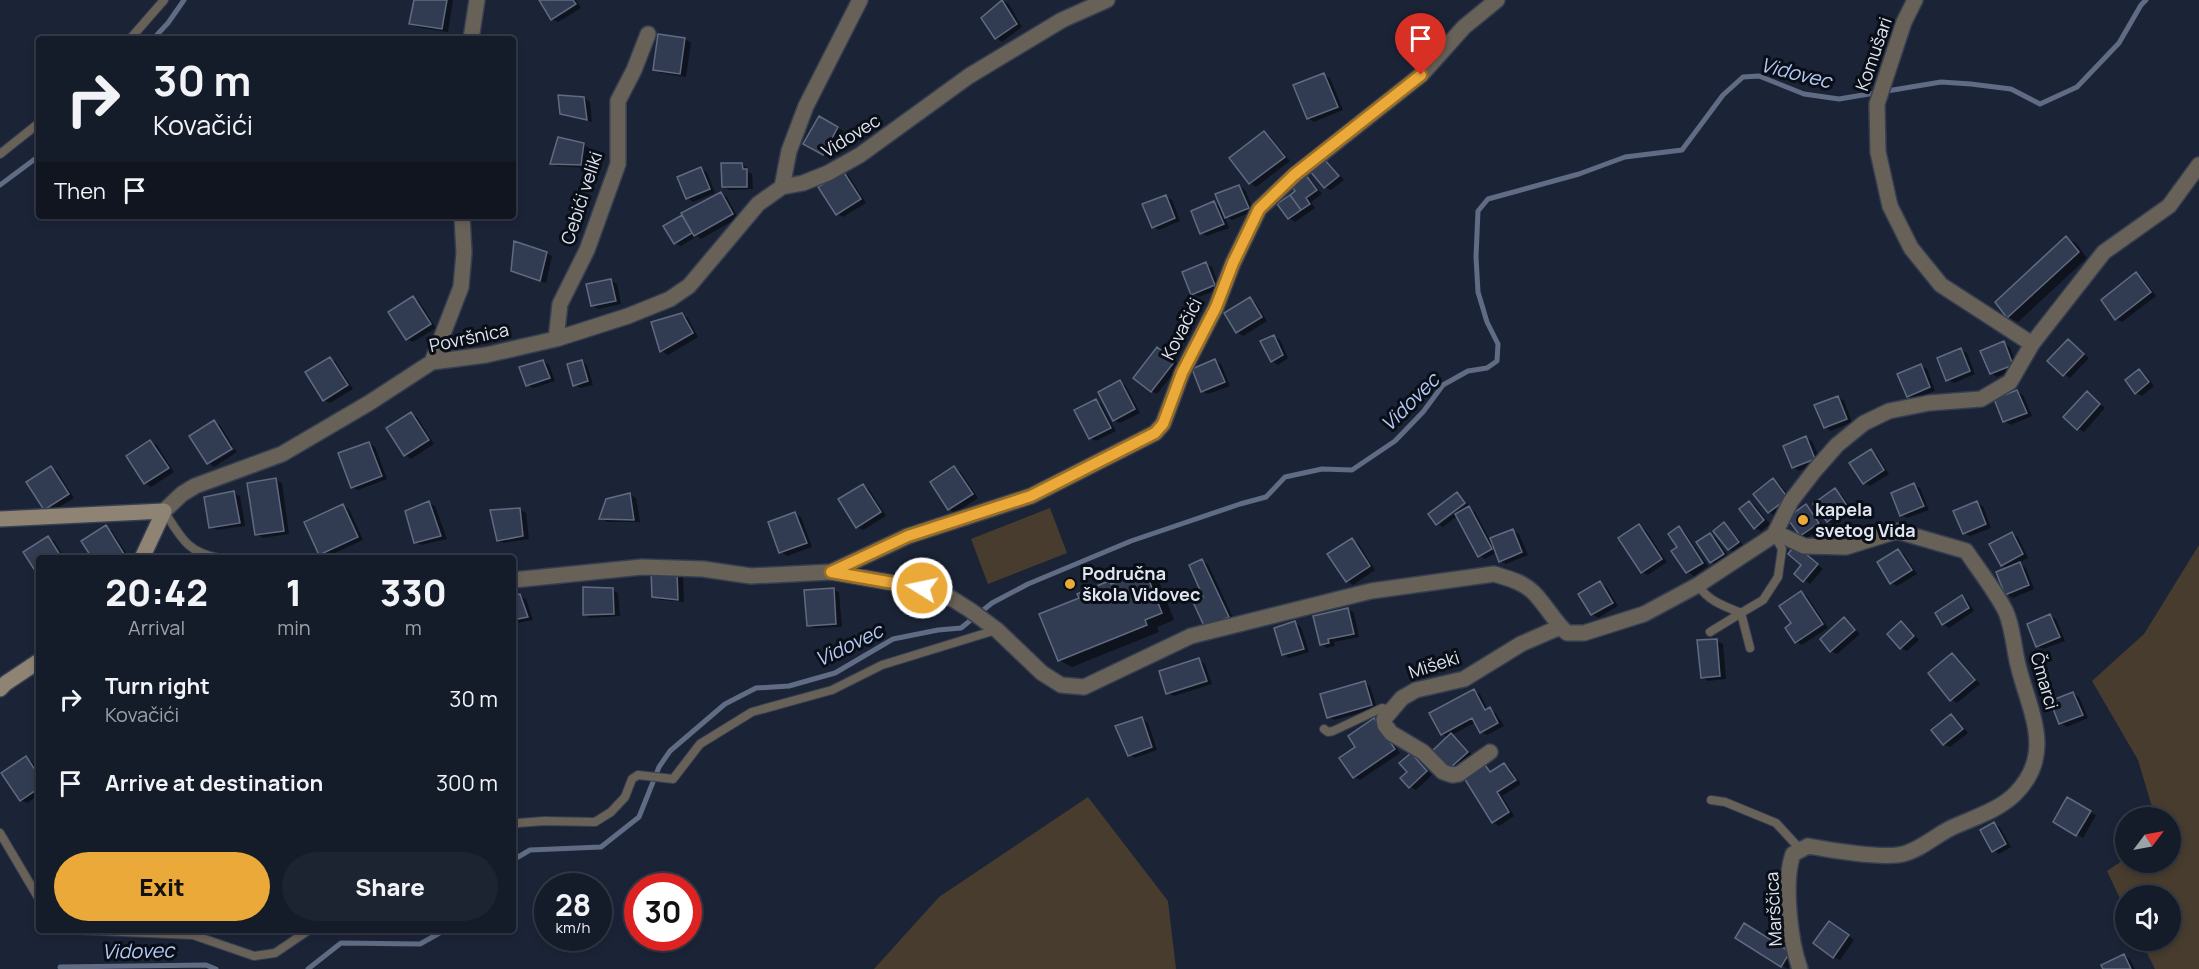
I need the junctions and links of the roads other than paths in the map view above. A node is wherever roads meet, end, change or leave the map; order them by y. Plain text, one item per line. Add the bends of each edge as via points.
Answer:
1 (164, 0) edge
2 (477, 0) edge
3 (860, 0) edge
4 (1107, 0) edge
5 (1497, 0) edge
6 (1915, 0) edge
7 (648, 34) dead end
8 (133, 36) edge
9 (471, 36) edge
10 (36, 125) edge
11 (0, 154) edge
12 (2199, 165) edge
13 (782, 187) junction
14 (462, 219) edge
15 (556, 339) junction
16 (2032, 344) junction
17 (432, 362) junction
18 (164, 511) junction
19 (0, 519) edge
20 (1776, 534) junction
21 (143, 555) edge
22 (206, 555) edge
23 (831, 572) junction
24 (516, 580) edge
25 (1698, 585) junction
26 (1741, 613) junction
27 (1560, 627) junction
28 (997, 630) junction
29 (1710, 632) dead end
30 (1750, 648) dead end
31 (36, 663) edge
32 (0, 689) edge
33 (1390, 710) junction
34 (1324, 729) dead end
35 (1490, 752) dead end
36 (1711, 800) dead end
37 (516, 824) edge
38 (0, 833) edge
39 (1800, 849) junction
40 (36, 894) edge
41 (147, 933) edge
42 (305, 933) edge
43 (1800, 969) edge

1 - 8 lane
2 - 9 street
3 - 13 street, Vidovec via 806,106 789,151
4 - 13 street, Vidovec via 1062,20 969,76 860,155 811,180
5 - 23 street, Kovačići via 1464,27 1421,75 1294,175 1259,209 1182,373 1163,424 1155,433 1031,496 908,536
6 - 16 street, Komušari via 1877,101 1878,152 1890,206 1911,248 1941,285
7 - 15 street, Cebići veliki via 618,101 618,164 586,250 560,304
10 - 11 lane
12 - 16 street via 2169,206 2104,252
13 - 15 street, Površnica via 758,204 689,286 670,299
14 - 17 street via 461,287
15 - 17 street, Površnica
16 - 20 street via 2010,382 1981,399 1889,411 1864,423 1815,470 1791,501
17 - 18 street, Površnica via 282,454 195,486
18 - 19 street
18 - 21 street, Površnica
18 - 22 lane via 189,548
20 - 25 street
20 - 26 lane via 1782,549 1778,577 1763,600
20 - 39 street, Čmarci via 1804,546 1846,547 1896,531 1966,551 2006,610 2038,732 2037,754 2016,793 1999,806 1904,854 1838,852 1808,846
23 - 24 street via 750,576 703,569 642,567
23 - 28 street via 944,593
25 - 26 lane via 1713,601
25 - 27 street via 1644,614 1584,633 1567,633
26 - 29 lane
26 - 30 lane
27 - 28 street via 1532,590 1494,574 1371,591 1191,636 1084,687 1062,685 1042,673
27 - 33 street, Mišeki via 1521,644 1464,679 1416,690
28 - 37 lane via 882,665 831,690 752,712 700,744 673,779 632,779 625,797 595,822
31 - 32 street
33 - 34 lane via 1382,708 1333,731
33 - 35 street via 1384,719 1391,734 1423,752 1443,772 1459,774
36 - 39 lane via 1776,824
38 - 40 lane
39 - 43 street, Marščica via 1793,854 1788,876 1791,929
41 - 42 lane via 193,935 254,956 275,953

